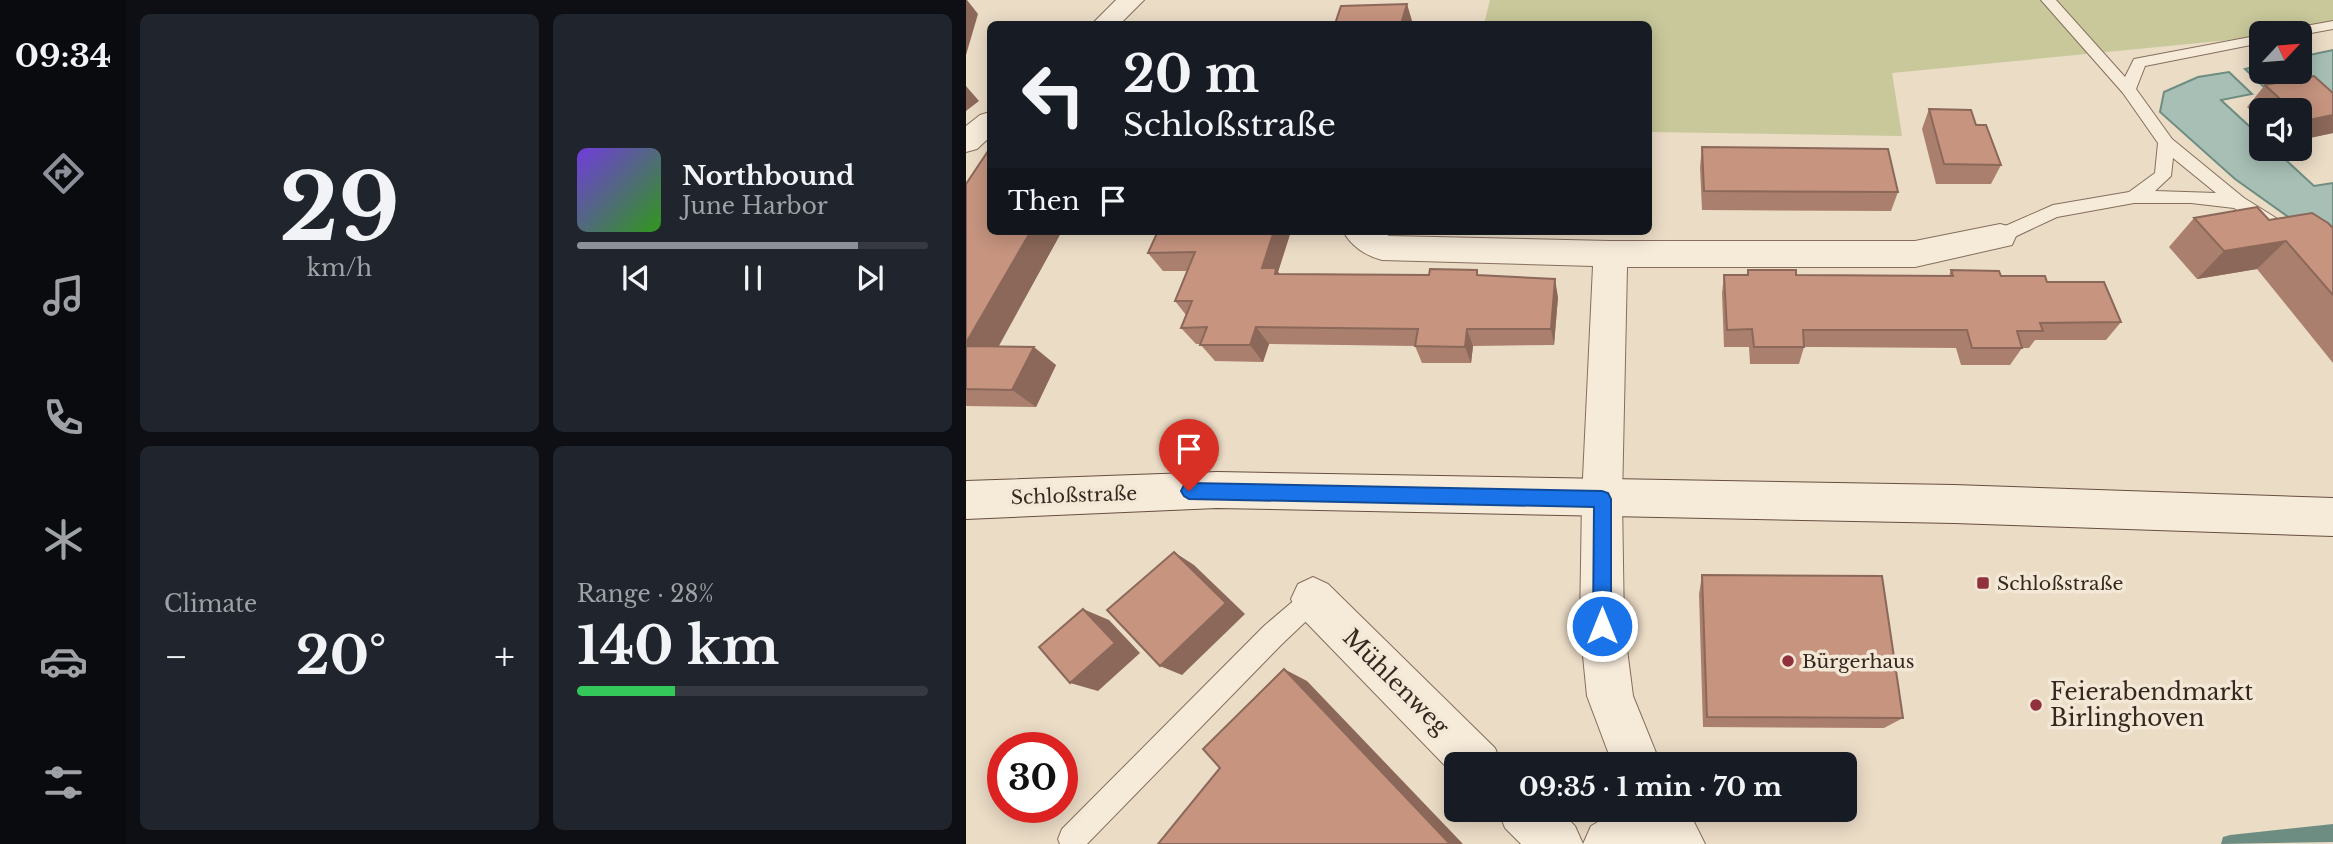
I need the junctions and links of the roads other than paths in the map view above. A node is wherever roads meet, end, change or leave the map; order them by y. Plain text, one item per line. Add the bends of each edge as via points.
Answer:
1 (1131, 0) edge
2 (2049, 0) edge
3 (1108, 21) edge
4 (2333, 25) edge
5 (2312, 29) edge
6 (2249, 41) edge
7 (2128, 89) junction
8 (987, 124) edge
9 (966, 142) edge
10 (2166, 143) junction
11 (2134, 197) junction
12 (2238, 202) junction
13 (2280, 230) edge
14 (1364, 235) edge
15 (2000, 236) joint
16 (1611, 254) junction
17 (966, 499) edge
18 (1602, 499) junction
19 (2333, 517) edge
20 (1313, 599) joint
21 (1465, 752) edge
22 (1632, 752) edge
23 (1535, 822) edge
24 (1666, 823) edge
25 (1072, 839) dead end
26 (1557, 844) edge
27 (1609, 844) edge

1 - 3 street
2 - 7 lane
4 - 5 lane
6 - 7 lane via 2139,62
7 - 10 lane
8 - 9 street
10 - 11 lane via 2163,176
10 - 12 lane
11 - 12 lane
11 - 15 lane via 2053,211
12 - 13 lane
14 - 16 street via 1382,248
15 - 16 street via 1915,254
16 - 18 street
17 - 18 street, Schloßstraße via 1217,490
18 - 19 street, Schloßstraße via 1954,504
18 - 22 street via 1602,626 1610,696
20 - 21 street, Mühlenweg
20 - 25 lane
23 - 26 street
24 - 27 street

